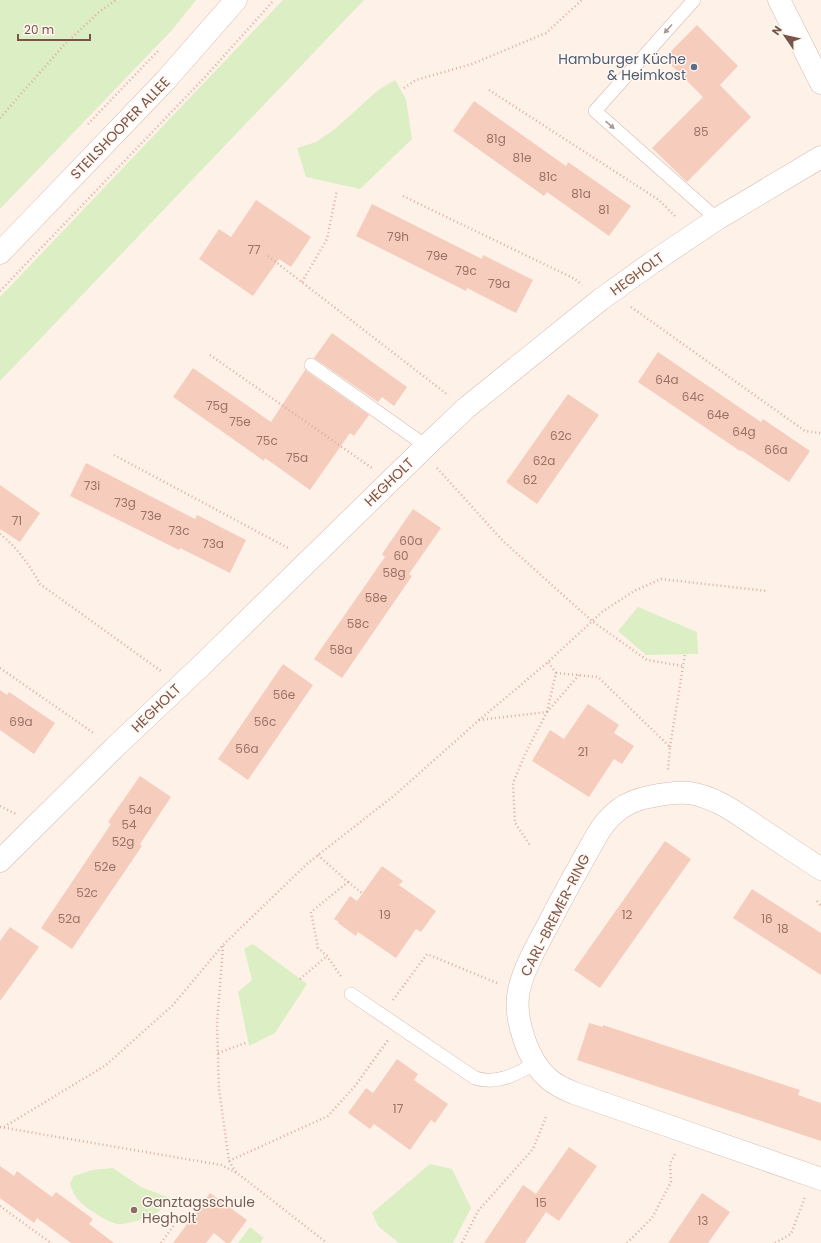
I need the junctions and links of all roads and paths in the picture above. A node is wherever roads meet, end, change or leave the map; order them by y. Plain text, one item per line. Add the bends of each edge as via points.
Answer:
1 (110, 0) edge
2 (236, 0) edge
3 (274, 0) edge
4 (582, 0) edge
5 (694, 0) edge
6 (779, 0) edge
7 (115, 1) edge
8 (158, 51) dead end
9 (821, 84) edge
10 (404, 88) dead end
11 (489, 90) dead end
12 (0, 118) edge
13 (87, 126) dead end
14 (821, 157) edge
15 (338, 190) dead end
16 (403, 196) dead end
17 (717, 219) junction
18 (678, 220) dead end
19 (0, 253) edge
20 (268, 256) dead end
21 (302, 282) junction
22 (585, 288) dead end
23 (0, 291) edge
24 (627, 304) dead end
25 (210, 355) dead end
26 (311, 364) dead end
27 (451, 397) dead end
28 (821, 433) edge
29 (114, 455) dead end
30 (430, 455) junction
31 (374, 469) dead end
32 (0, 534) edge
33 (290, 550) dead end
34 (767, 591) dead end
35 (592, 621) junction
36 (684, 654) dead end
37 (548, 662) junction
38 (683, 666) junction
39 (0, 668) edge
40 (163, 673) dead end
41 (556, 673) junction
42 (579, 675) junction
43 (547, 712) junction
44 (478, 721) junction
45 (99, 737) dead end
46 (670, 747) junction
47 (664, 794) junction
48 (0, 806) edge
49 (18, 816) dead end
50 (530, 845) dead end
51 (318, 856) junction
52 (0, 861) edge
53 (821, 869) edge
54 (348, 882) junction
55 (362, 893) dead end
56 (817, 901) dead end
57 (821, 906) edge
58 (223, 945) junction
59 (327, 956) junction
60 (300, 979) dead end
61 (518, 990) junction
62 (352, 994) joint
63 (383, 1015) junction
64 (399, 1026) junction
65 (248, 1042) dead end
66 (218, 1053) junction
67 (536, 1063) junction
68 (546, 1117) dead end
69 (2, 1127) edge
70 (686, 1132) junction
71 (229, 1161) junction
72 (237, 1173) junction
73 (817, 1177) edge
74 (0, 1206) edge
75 (180, 1217) dead end
76 (51, 1243) edge
77 (161, 1243) edge
78 (327, 1243) edge
79 (462, 1243) edge
80 (627, 1243) edge
81 (776, 1243) edge

1 - 7 path
2 - 19 street, STEILSHOOPER ALLEE via 165,81
3 - 23 path via 206,76
4 - 10 path via 546,33 472,64 416,80
5 -> 17 lane via 595,111
6 - 9 street
7 - 12 path via 99,12 64,45
8 - 13 path
11 - 18 path via 659,200
14 - 17 street, HEGHOLT
15 - 21 path via 327,239
16 - 22 path via 574,279
17 - 30 street, HEGHOLT via 600,300 466,408
20 - 21 path
21 - 27 path
24 - 28 path via 805,431
25 - 31 path
26 - 30 lane
29 - 33 path
30 - 35 path via 503,541
30 - 52 street, HEGHOLT via 114,748
32 - 40 path via 10,542 40,584
34 - 35 path via 661,579 634,591
35 - 37 path
35 - 38 path via 647,660
36 - 38 path
37 - 41 path
37 - 44 path
38 - 46 path
39 - 45 path
41 - 42 path
41 - 43 path
42 - 43 path
42 - 46 path via 598,677
43 - 44 path
43 - 50 path via 513,783 515,823
44 - 51 path via 396,794
46 - 47 path
47 - 53 street, CARL-BREMER-RING via 688,793 725,806
47 - 61 street, CARL-BREMER-RING via 629,803 603,824 542,936
48 - 49 path
51 - 54 path
51 - 58 path
54 - 55 path
54 - 59 path via 310,912 318,948
56 - 57 path
58 - 66 path via 217,1024
58 - 69 path via 173,1004 106,1065
59 - 60 path
59 - 62 path
61 - 63 path via 427,954
61 - 67 street, CARL-BREMER-RING via 520,1028
62 - 63 lane
63 - 64 lane
64 - 67 lane via 475,1078 482,1080 497,1080 521,1072
64 - 71 path via 355,1086 328,1116
65 - 66 path
66 - 71 path via 219,1089
67 - 70 street, CARL-BREMER-RING via 549,1079 565,1089
68 - 79 path via 533,1149 478,1210
69 - 72 path via 221,1166
70 - 73 street, CARL-BREMER-RING
70 - 80 path via 670,1164 671,1182 652,1218
71 - 72 path
72 - 78 path
73 - 81 path via 791,1234
74 - 76 path
75 - 77 path

